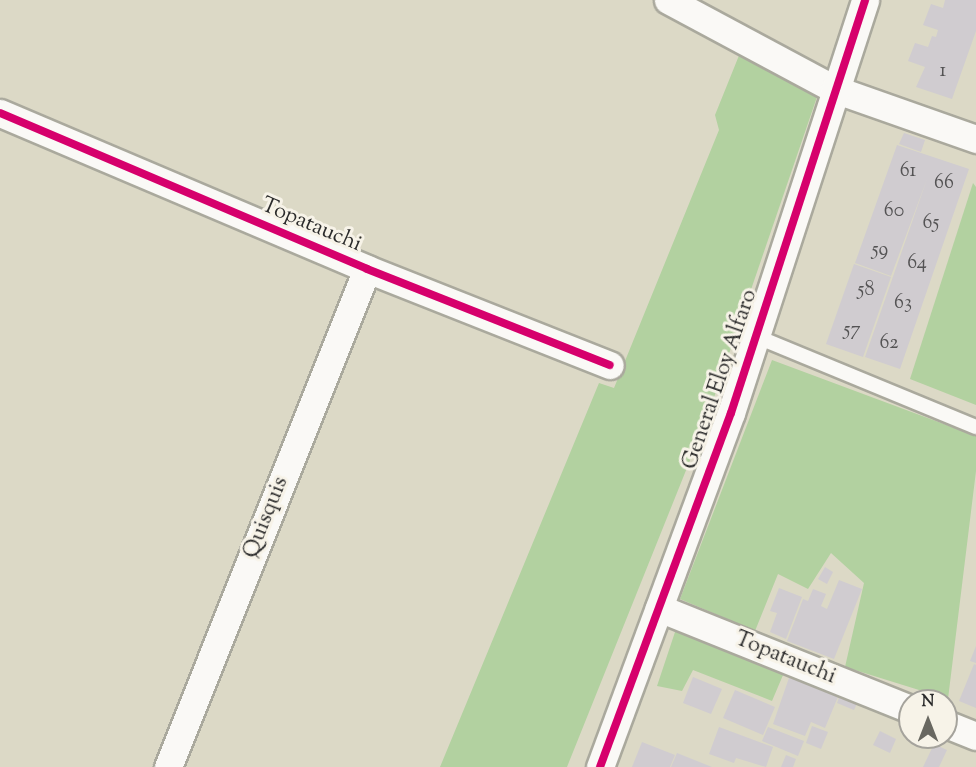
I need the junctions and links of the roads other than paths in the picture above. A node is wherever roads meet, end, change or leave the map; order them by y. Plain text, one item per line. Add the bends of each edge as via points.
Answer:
1 (668, 0) edge
2 (865, 0) edge
3 (834, 89) junction
4 (0, 113) edge
5 (976, 139) edge
6 (367, 269) junction
7 (755, 336) junction
8 (610, 364) dead end
9 (976, 427) edge
10 (660, 608) junction
11 (898, 704) edge
12 (958, 729) edge
13 (976, 736) edge
14 (168, 767) edge
15 (600, 767) edge

1 - 3 street
2 - 3 street, General Eloy Alfaro
3 - 5 street
3 - 7 street, General Eloy Alfaro
4 - 6 street, Topatauchi
6 - 8 street, Topatauchi
6 - 14 street, Quisquis
7 - 9 lane
7 - 10 street, General Eloy Alfaro
10 - 11 street, Topatauchi
10 - 15 street, General Eloy Alfaro
12 - 13 street

